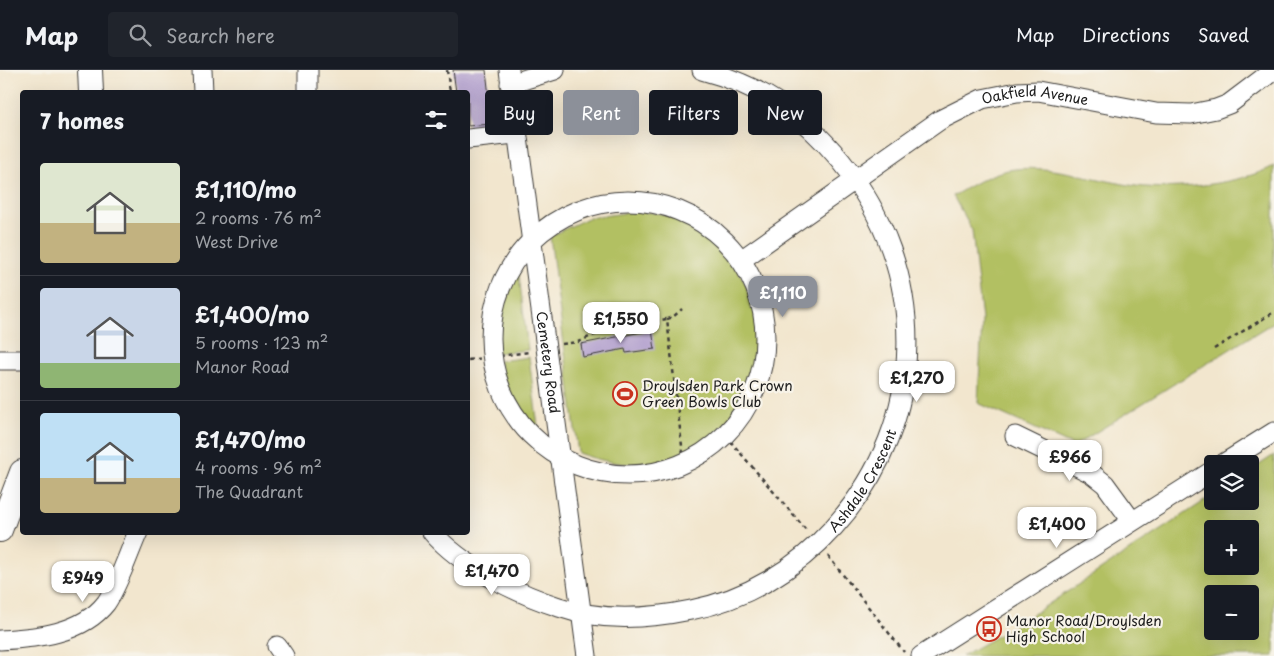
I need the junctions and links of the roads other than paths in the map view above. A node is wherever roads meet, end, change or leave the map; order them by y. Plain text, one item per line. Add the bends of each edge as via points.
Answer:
1 (90, 70) edge
2 (202, 70) edge
3 (308, 70) edge
4 (555, 70) edge
5 (702, 70) edge
6 (1274, 70) edge
7 (510, 77) edge
8 (91, 90) edge
9 (203, 90) edge
10 (308, 90) edge
11 (511, 90) edge
12 (506, 135) edge
13 (516, 135) edge
14 (470, 139) edge
15 (855, 179) junction
16 (530, 237) junction
17 (741, 260) junction
18 (0, 360) edge
19 (20, 360) edge
20 (1274, 432) edge
21 (1015, 436) dead end
22 (1237, 455) edge
23 (560, 457) junction
24 (1204, 475) edge
25 (20, 477) edge
26 (1132, 521) junction
27 (0, 530) edge
28 (137, 535) edge
29 (435, 535) edge
30 (581, 615) junction
31 (0, 640) edge
32 (932, 653) edge
33 (586, 656) edge

1 - 8 street
2 - 9 street
3 - 10 street
4 - 7 street
5 - 15 street, Ashdale Crescent via 751,87 795,113
6 - 15 street, Oakfield Avenue via 1229,104 1191,114 1156,113 1038,91 982,99 940,120
7 - 11 street, Cemetery Road
12 - 14 street
13 - 16 street, Cemetery Road
15 - 17 street, Oakfield Avenue
15 - 30 street, Ashdale Crescent via 879,217 891,246 906,309 908,340 900,403 884,450 864,488 818,544 789,568 744,594 699,608 653,617
16 - 17 street via 585,208 633,202 657,204 678,210 702,223
16 - 23 street, Cemetery Road
16 - 23 street via 514,258 498,289 490,330 490,357 496,383 519,424 534,440
17 - 23 street via 763,302 764,362 752,397 725,435 707,451 661,472 630,474 598,469
18 - 19 street
20 - 22 street
21 - 26 street via 1092,473 1105,484
23 - 30 street, Cemetery Road
24 - 26 street
25 - 27 street
26 - 32 street
28 - 31 street via 107,602 93,616 76,627 30,638
29 - 30 street, Ashdale Crescent via 469,564 511,588
30 - 33 street, Cemetery Road

